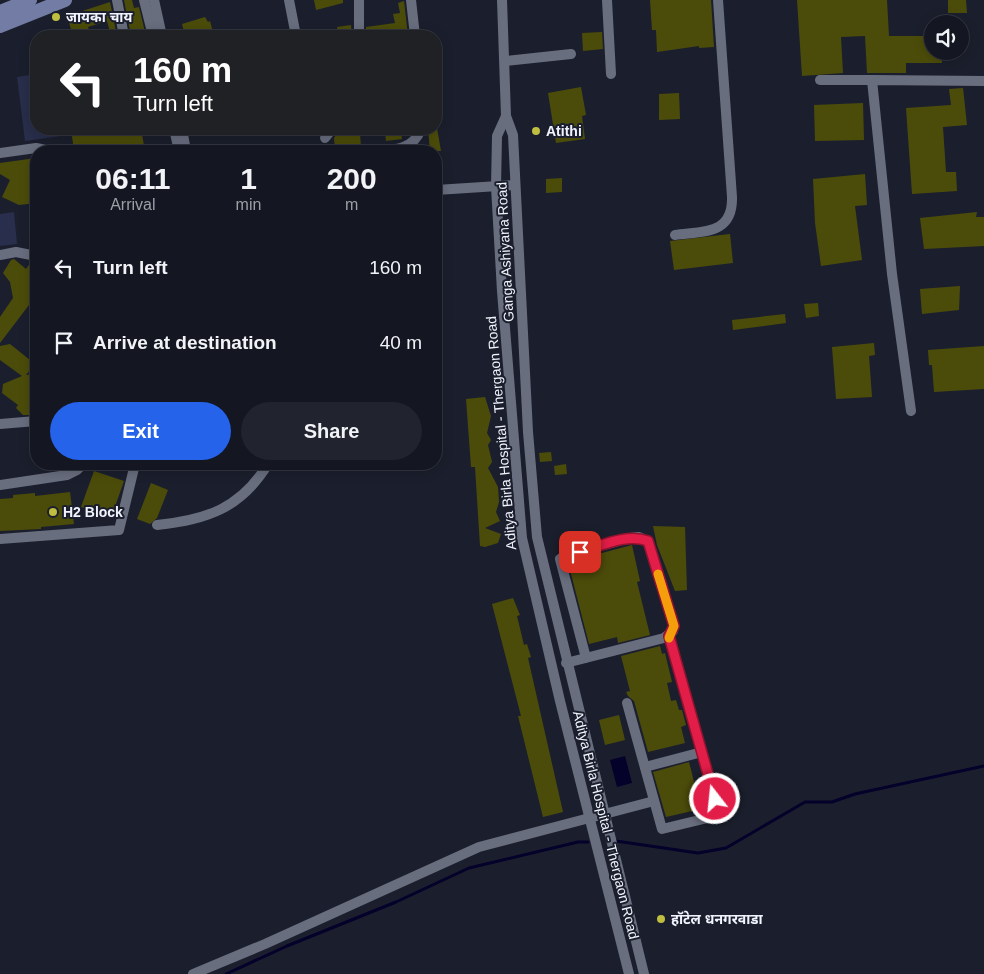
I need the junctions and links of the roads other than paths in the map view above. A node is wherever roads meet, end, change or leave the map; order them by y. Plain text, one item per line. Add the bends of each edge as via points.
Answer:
1 (65, 0) edge
2 (118, 0) edge
3 (144, 0) edge
4 (154, 0) edge
5 (289, 0) edge
6 (359, 0) edge
7 (411, 0) edge
8 (502, 0) edge
9 (607, 0) edge
10 (718, 0) edge
11 (35, 3) edge
12 (0, 12) edge
13 (0, 26) edge
14 (123, 30) edge
15 (151, 30) edge
16 (161, 30) edge
17 (295, 30) edge
18 (359, 30) edge
19 (414, 30) edge
20 (571, 54) dead end
21 (505, 61) junction
22 (611, 74) dead end
23 (820, 80) dead end
24 (872, 80) junction
25 (984, 81) edge
26 (506, 116) junction
27 (327, 135) edge
28 (419, 135) edge
29 (325, 138) dead end
30 (410, 145) edge
31 (30, 149) edge
32 (0, 153) edge
33 (515, 185) junction
34 (496, 186) junction
35 (442, 190) edge
36 (675, 235) dead end
37 (0, 255) edge
38 (30, 255) edge
39 (911, 411) dead end
40 (30, 422) edge
41 (0, 424) edge
42 (77, 470) edge
43 (134, 470) edge
44 (264, 470) edge
45 (0, 485) edge
46 (157, 525) dead end
47 (0, 539) edge
48 (669, 636) junction
49 (586, 658) junction
50 (566, 663) junction
51 (627, 703) dead end
52 (702, 752) junction
53 (645, 767) junction
54 (654, 801) junction
55 (604, 815) junction
56 (589, 818) junction
57 (193, 974) edge
58 (629, 974) edge
59 (644, 974) edge

1 - 11 street
2 - 14 street
3 - 15 street
4 - 16 street
5 - 17 street
6 - 18 street
7 - 19 street
8 - 21 street, Aditya Birla Hospital - Thergaon Road
9 - 22 street
10 - 36 street via 732,197 730,215 726,223 717,228
11 - 12 street
11 - 13 street
20 - 21 street
21 - 26 street, Aditya Birla Hospital - Thergaon Road
23 - 24 street
24 - 25 street
24 - 39 street via 893,282
26 - 33 street, Ganga Ashiyana Road via 513,135
26 - 34 street, Aditya Birla Hospital - Thergaon Road via 497,136
27 - 29 street
28 - 30 street
31 - 32 street
33 - 34 street
33 - 50 street, Ganga Ashiyana Road via 537,538
34 - 35 street
34 - 56 street, Aditya Birla Hospital - Thergaon Road via 522,538
37 - 38 street via 16,252
40 - 41 street
42 - 45 street via 68,475
43 - 47 street via 119,530
44 - 46 street via 237,500 214,514 188,522
48 - 49 street
48 - 49 street via 674,626 648,541 629,538 560,559
48 - 52 street
49 - 50 street
50 - 55 street, Ganga Ashiyana Road
51 - 53 street
52 - 53 street
52 - 54 street via 720,815 662,829
53 - 54 street
54 - 55 street
55 - 56 street
55 - 59 street, Ganga Ashiyana Road
56 - 57 street via 479,847
56 - 58 street, Aditya Birla Hospital - Thergaon Road

